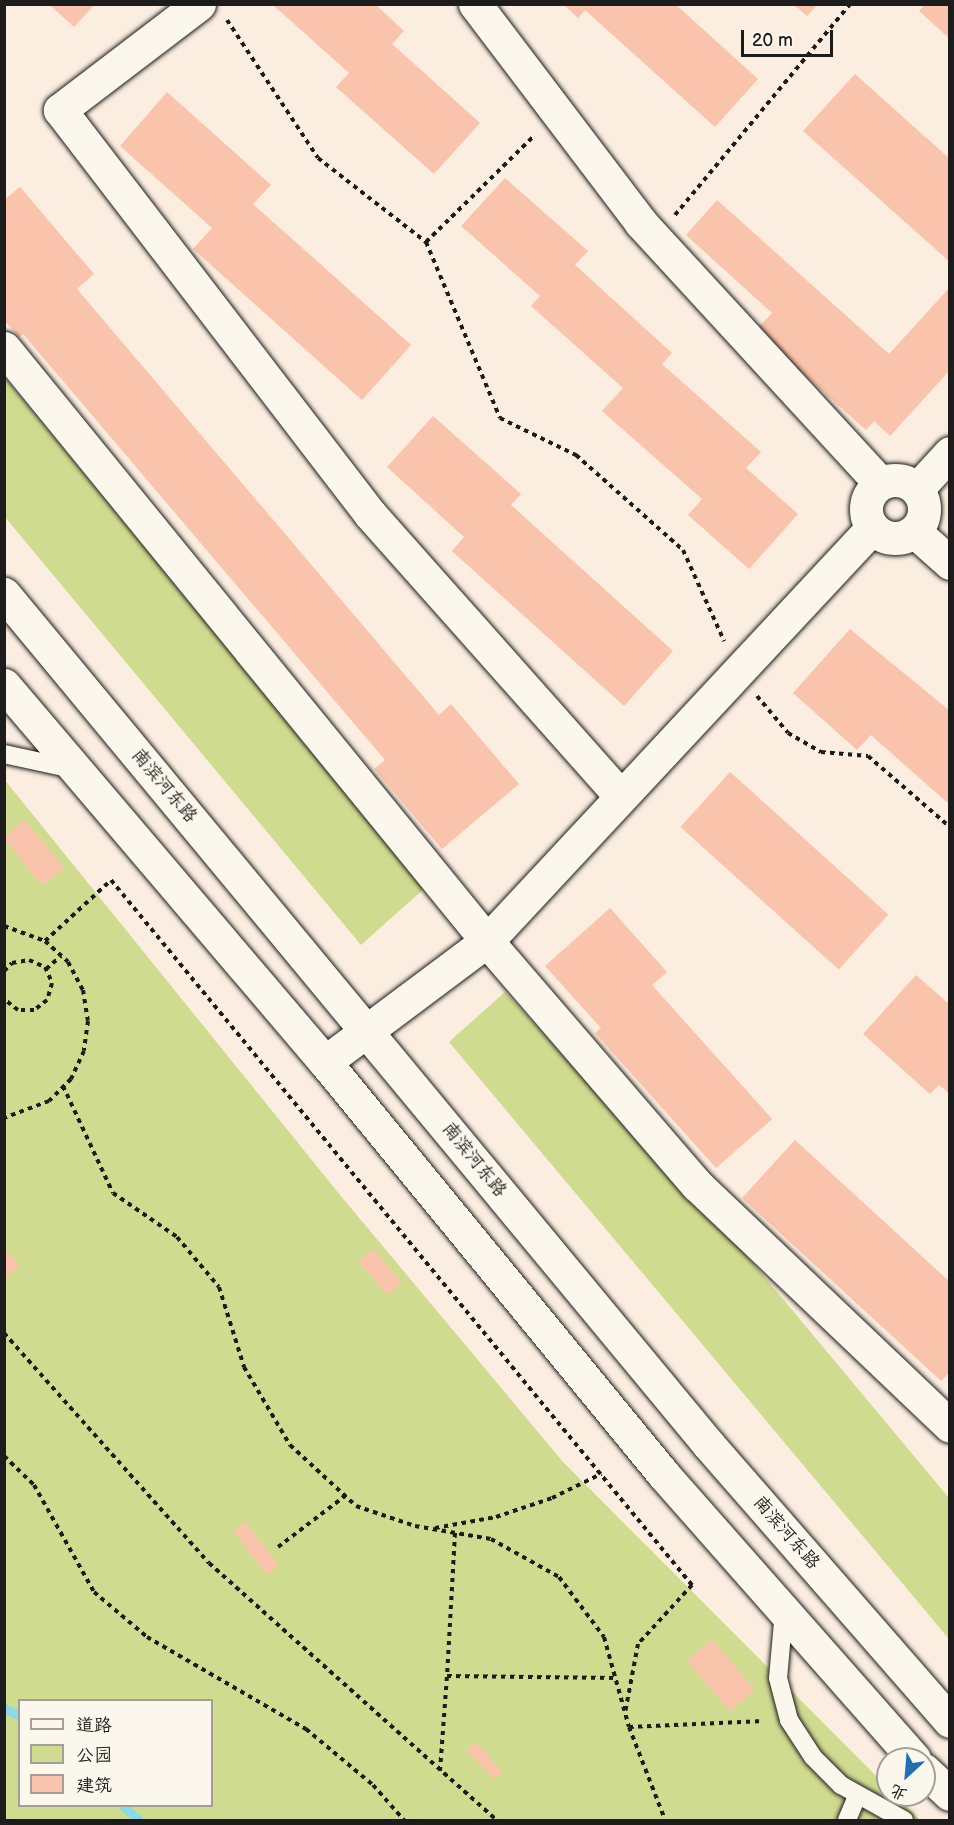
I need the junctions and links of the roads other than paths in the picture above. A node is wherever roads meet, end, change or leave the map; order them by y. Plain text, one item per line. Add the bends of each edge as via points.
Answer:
1 (475, 4) edge
2 (211, 9) edge
3 (4, 348) edge
4 (950, 453) edge
5 (880, 483) junction
6 (917, 489) junction
7 (872, 528) junction
8 (914, 531) junction
9 (950, 563) edge
10 (4, 594) edge
11 (4, 686) edge
12 (4, 754) edge
13 (76, 769) junction
14 (621, 797) junction
15 (487, 941) junction
16 (368, 1031) junction
17 (325, 1062) junction
18 (950, 1426) edge
19 (784, 1611) junction
20 (950, 1721) edge
21 (903, 1747) edge
22 (936, 1781) edge
23 (950, 1794) edge
24 (857, 1796) junction
25 (847, 1821) edge
26 (904, 1821) edge

1 - 5 street via 655,239
2 - 14 street via 60,110 370,514
3 - 15 street
4 - 6 street
5 - 6 street via 897,479
5 - 7 street via 865,507
6 - 8 street via 925,510
7 - 8 street via 893,538
7 - 14 street
8 - 9 street
10 - 16 street, 南滨河东路
11 - 13 street
12 - 13 lane
13 - 17 street
14 - 15 street
15 - 16 street
15 - 18 street via 697,1185
16 - 17 street
16 - 20 street, 南滨河东路 via 709,1445
17 - 19 street via 664,1475
19 - 21 street
19 - 24 lane via 778,1678 789,1720 813,1757
22 - 23 street
24 - 25 lane
24 - 26 lane

